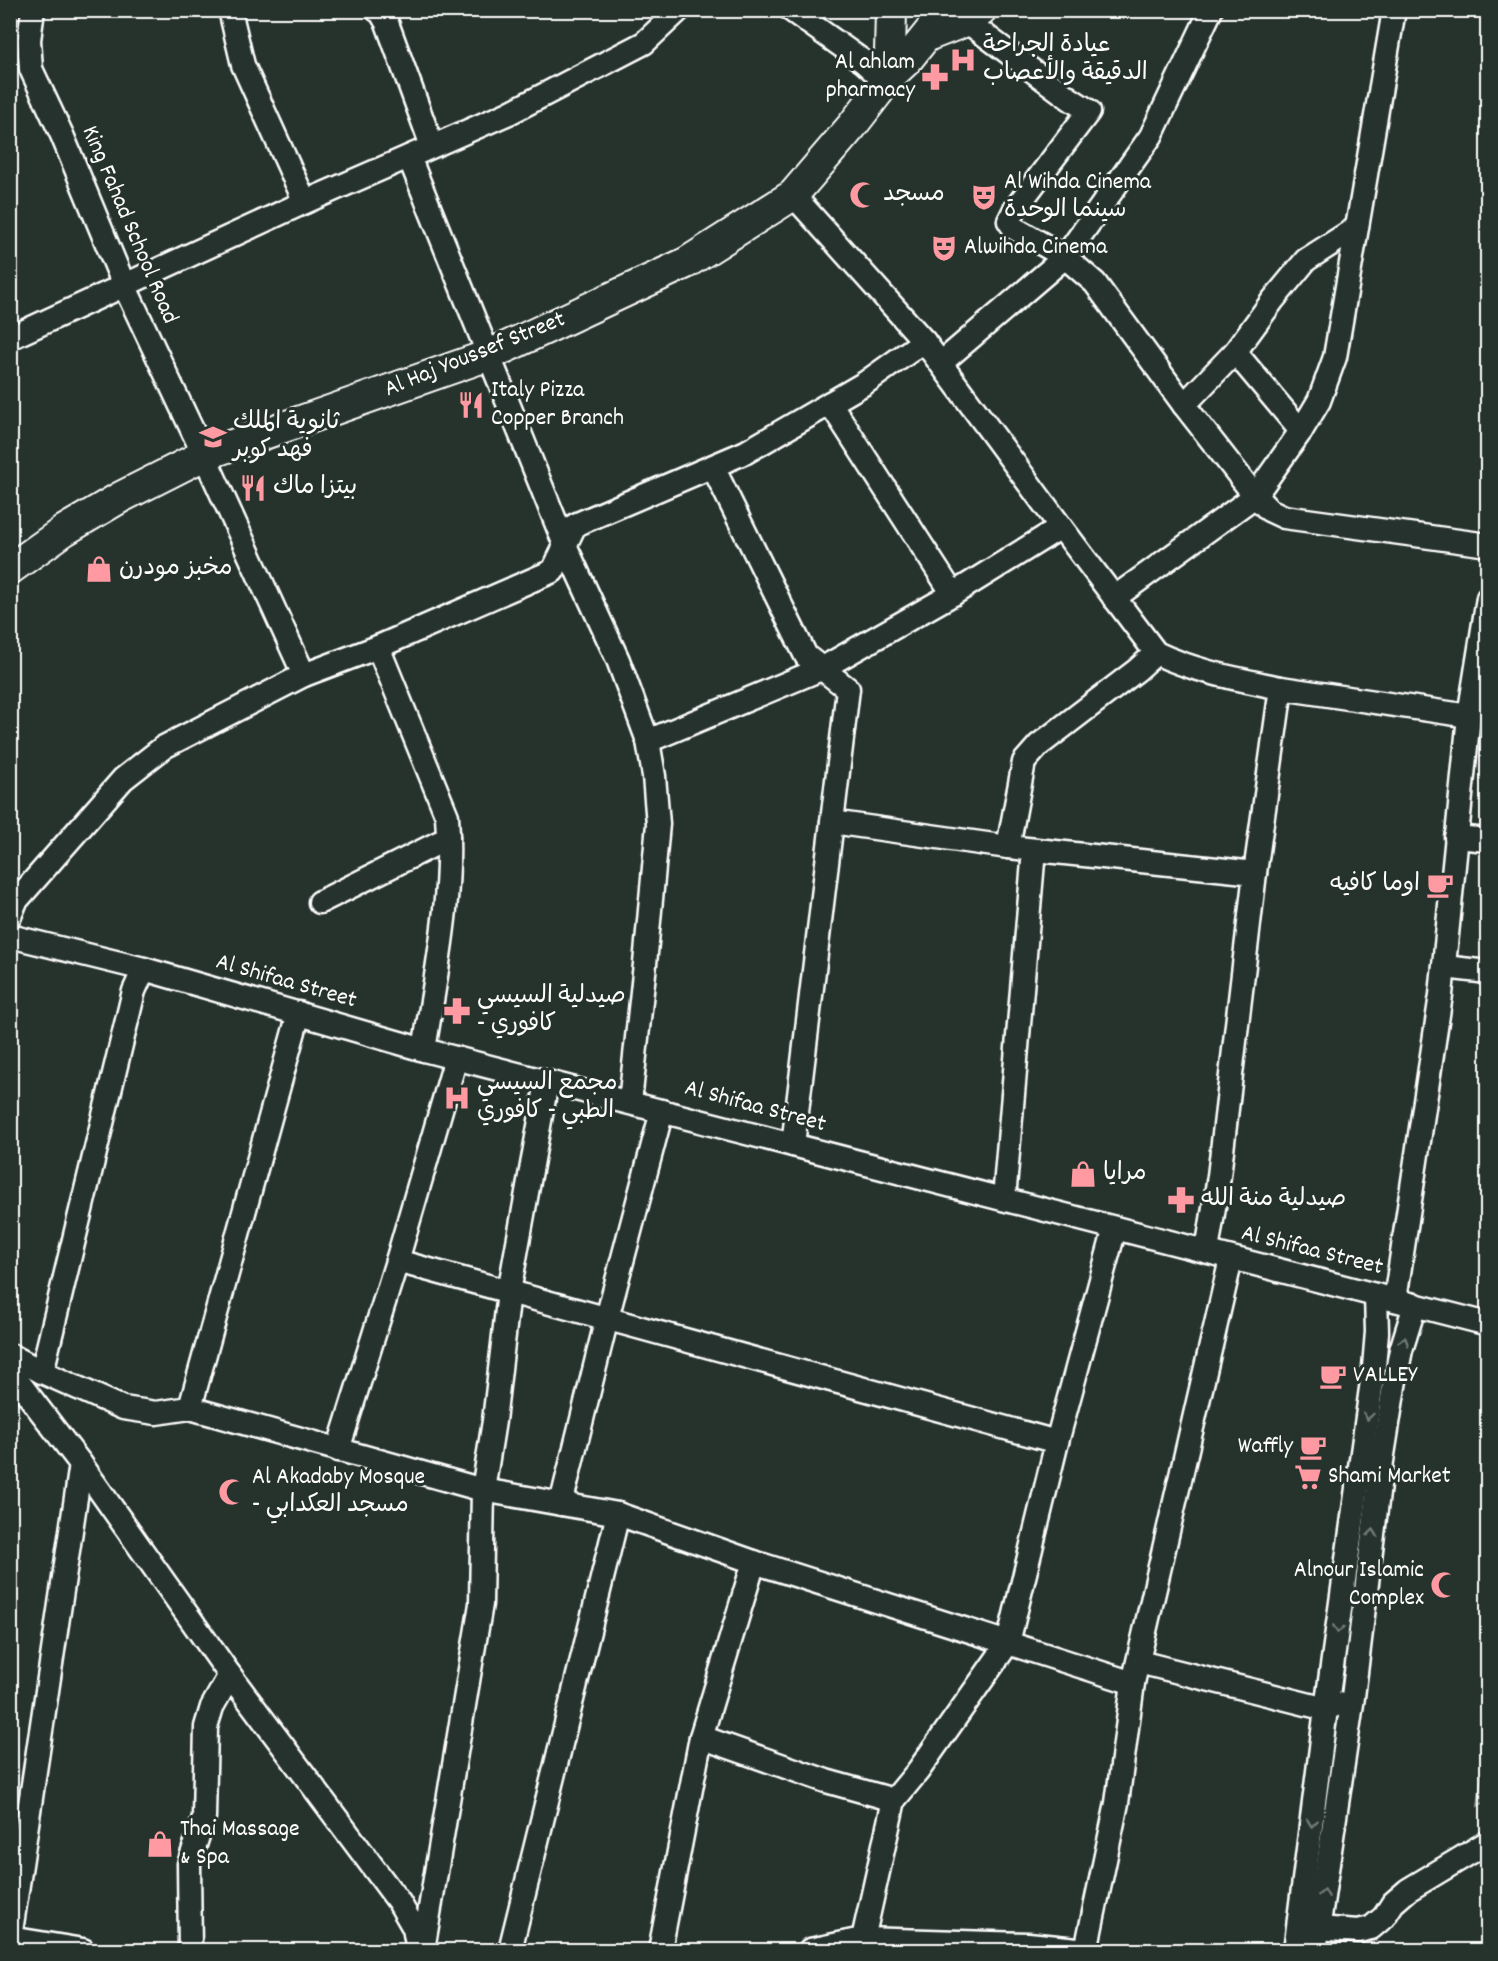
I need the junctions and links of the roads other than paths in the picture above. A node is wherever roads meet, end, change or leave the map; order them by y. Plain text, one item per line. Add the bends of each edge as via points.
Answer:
1 (33, 10) edge
2 (230, 10) edge
3 (377, 10) edge
4 (680, 10) edge
5 (791, 10) edge
6 (891, 10) edge
7 (1211, 10) edge
8 (1394, 10) edge
9 (951, 17) edge
10 (21, 68) edge
11 (889, 78) junction
12 (432, 146) junction
13 (409, 157) junction
14 (793, 195) junction
15 (305, 202) junction
16 (1356, 228) junction
17 (1065, 257) junction
18 (124, 285) junction
19 (10, 338) edge
20 (924, 341) junction
21 (1235, 352) junction
22 (489, 355) junction
23 (940, 363) junction
24 (830, 403) junction
25 (1184, 405) junction
26 (1301, 431) junction
27 (204, 455) junction
28 (713, 467) junction
29 (1255, 496) junction
30 (1061, 527) junction
31 (565, 545) junction
32 (1488, 545) edge
33 (10, 570) edge
34 (953, 594) junction
35 (1114, 598) junction
36 (1488, 598) edge
37 (378, 647) junction
38 (1156, 653) junction
39 (821, 669) junction
40 (304, 675) junction
41 (1281, 688) junction
42 (1469, 716) junction
43 (648, 741) junction
44 (832, 822) junction
45 (1456, 837) junction
46 (448, 838) junction
47 (1488, 840) edge
48 (1008, 847) junction
49 (1034, 850) junction
50 (1255, 873) junction
51 (320, 902) dead end
52 (10, 916) edge
53 (10, 936) edge
54 (1444, 967) junction
55 (144, 969) junction
56 (1488, 972) edge
57 (299, 1013) junction
58 (424, 1050) junction
59 (456, 1058) junction
60 (547, 1082) junction
61 (630, 1102) junction
62 (662, 1111) junction
63 (793, 1145) junction
64 (1004, 1199) junction
65 (1115, 1228) junction
66 (1207, 1251) junction
67 (1232, 1259) junction
68 (397, 1261) junction
69 (509, 1292) junction
70 (1395, 1300) junction
71 (607, 1318) junction
72 (1488, 1324) edge
73 (10, 1355) edge
74 (10, 1371) edge
75 (42, 1372) junction
76 (190, 1408) junction
77 (1058, 1442) junction
78 (338, 1450) junction
79 (81, 1464) junction
80 (483, 1490) junction
81 (561, 1504) junction
82 (618, 1514) junction
83 (754, 1562) junction
84 (1008, 1643) junction
85 (1136, 1673) junction
86 (230, 1675) junction
87 (1353, 1697) junction
88 (1326, 1709) junction
89 (701, 1737) junction
90 (894, 1800) junction
91 (1488, 1842) edge
92 (414, 1928) junction
93 (1318, 1928) junction
94 (10, 1938) edge
95 (863, 1939) junction
96 (1028, 1947) edge
97 (82, 1950) edge
98 (190, 1950) edge
99 (408, 1950) edge
100 (418, 1950) edge
101 (423, 1950) edge
102 (510, 1950) edge
103 (660, 1950) edge
104 (810, 1950) edge
105 (1086, 1950) edge
106 (1295, 1950) edge
107 (1315, 1950) edge

1 - 10 street, King Fahad School Road
2 - 15 street via 243,65
3 - 12 street via 387,23
4 - 12 street via 644,43 508,113
5 - 11 street
6 - 11 main road
7 - 17 street via 1151,136
8 - 16 street
9 - 11 main road, Al Haj Youssef Street
9 - 17 street via 1089,111 1009,221 1014,228
10 - 18 street, King Fahad School Road via 62,135
11 - 14 main road, Al Haj Youssef Street
12 - 13 street
13 - 15 street
13 - 22 street
14 - 20 street
14 - 22 main road, Al Haj Youssef Street via 686,263
15 - 18 street
16 - 21 street via 1306,260
16 - 26 street via 1335,357 1319,401
17 - 23 street
17 - 25 street via 1095,283
18 - 19 street
18 - 27 street, King Fahad School Road
20 - 23 street
20 - 24 street
21 - 25 street
21 - 26 street
22 - 27 main road, Al Haj Youssef Street
22 - 31 street
23 - 30 street
24 - 28 street
24 - 34 street
25 - 29 street
26 - 29 street
27 - 33 main road, Al Haj Youssef Street via 65,530
27 - 40 street, King Fahad School Road
28 - 31 street via 575,525
28 - 39 street via 806,656
29 - 32 street via 1269,510 1284,517
29 - 35 street
30 - 34 street
30 - 35 street
31 - 37 street via 553,571
31 - 43 street via 618,660
34 - 39 street
35 - 38 street
36 - 42 street
37 - 40 street
37 - 46 street via 447,816
38 - 41 street via 1209,674
38 - 48 street via 1039,745 1024,762
39 - 43 street
39 - 44 street via 848,689
40 - 52 street via 164,747 123,779 16,901
41 - 42 street
41 - 50 street
42 - 45 street
43 - 61 street via 658,824
44 - 48 street
44 - 63 street
45 - 47 street
45 - 54 street
46 - 51 street
46 - 58 street via 446,903
48 - 49 street
49 - 50 street
49 - 64 street
50 - 66 street via 1220,1176
53 - 55 street, Al Shifaa Street
54 - 56 street
54 - 70 street
55 - 57 street, Al Shifaa Street
55 - 75 street via 134,991
57 - 58 street, Al Shifaa Street
57 - 76 street
58 - 59 street, Al Shifaa Street
59 - 60 street, Al Shifaa Street
59 - 68 street
60 - 61 street, Al Shifaa Street
60 - 69 street
61 - 62 street, Al Shifaa Street
62 - 63 street, Al Shifaa Street
62 - 71 street
63 - 64 street, Al Shifaa Street
64 - 65 street, Al Shifaa Street
65 - 66 street, Al Shifaa Street
65 - 77 street
66 - 67 street, Al Shifaa Street
67 - 70 street, Al Shifaa Street
67 - 85 street
68 - 69 street
68 - 78 street
69 - 71 street
69 - 80 street
70 - 72 street, Al Shifaa Street
87 -> 70 street via 1382,1461 1401,1350
70 -> 88 street via 1377,1332
71 - 77 street
71 - 81 street
73 - 75 street
74 - 79 street
75 - 76 street via 123,1408 156,1413
76 - 78 street
77 - 84 street
78 - 80 street
79 - 86 street
79 - 94 street
80 - 81 street
80 - 101 street via 481,1604
81 - 82 street
82 - 83 street
82 - 102 street
83 - 84 street
83 - 89 street
84 - 85 street
84 - 90 street
85 - 88 street
85 - 105 street via 1117,1803
86 - 92 street via 399,1902
86 - 98 street via 206,1726 204,1817 189,1864
87 - 88 street
93 -> 87 street
88 -> 106 street
89 - 90 street via 826,1781
89 - 103 street
90 - 95 street
91 - 93 street via 1408,1890 1371,1928
92 - 99 street
92 - 100 street
93 - 107 street
94 - 97 street
95 - 96 street
95 - 104 street
96 - 105 street

